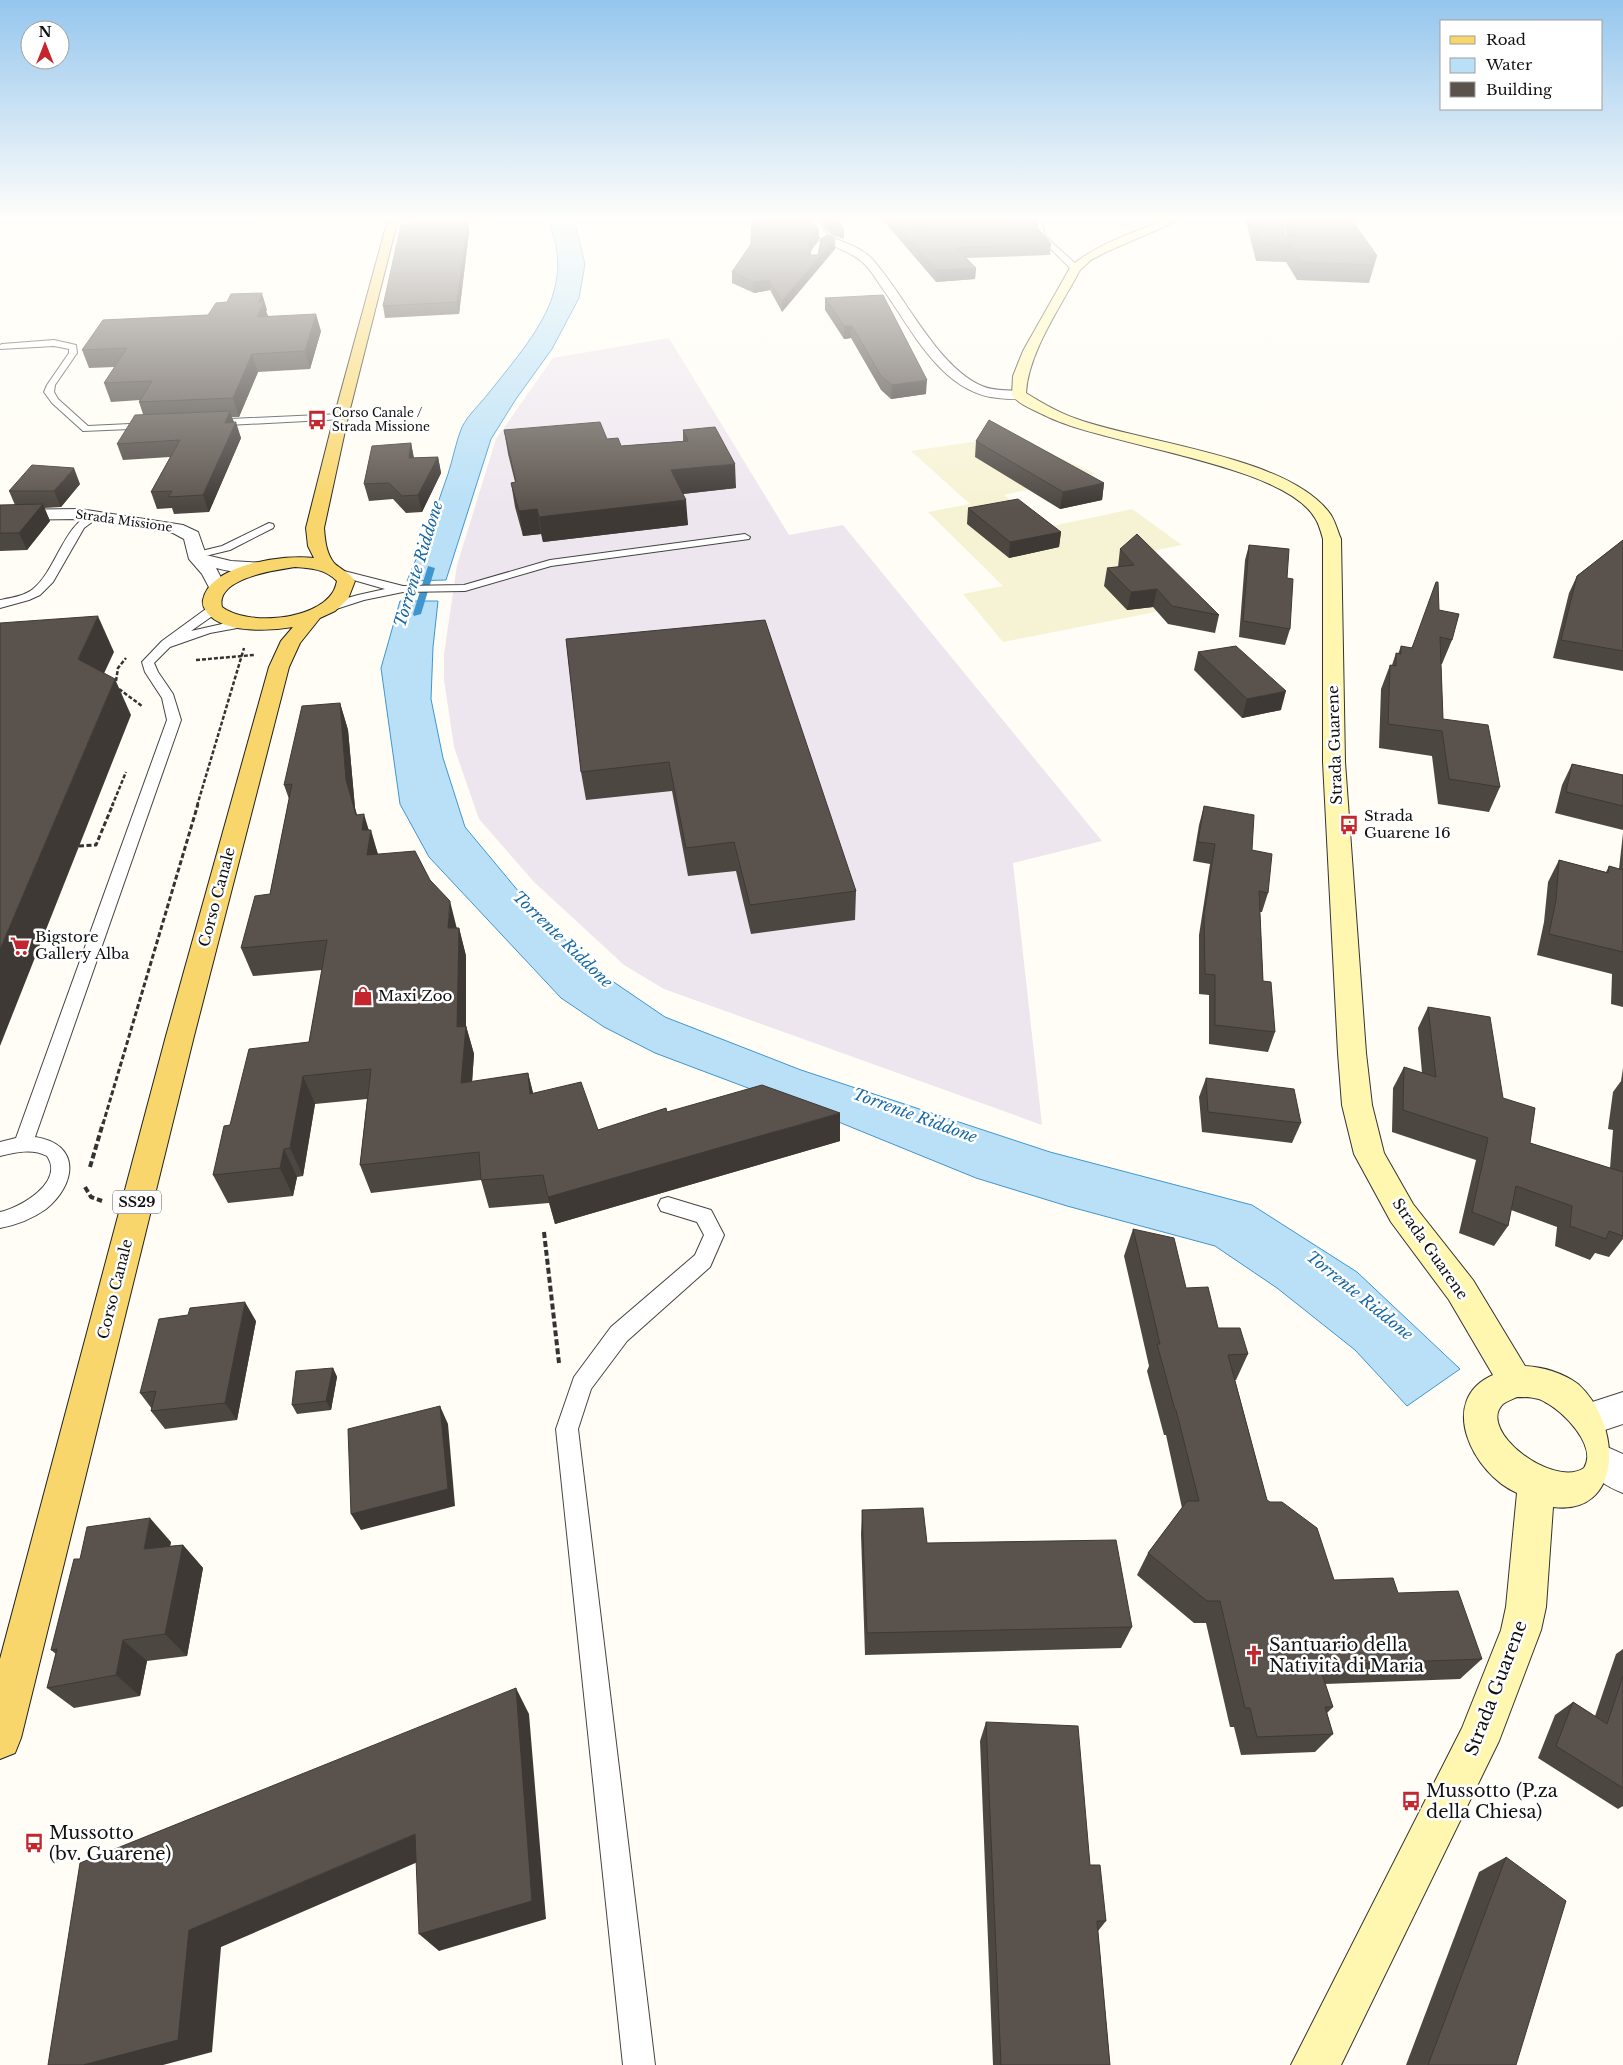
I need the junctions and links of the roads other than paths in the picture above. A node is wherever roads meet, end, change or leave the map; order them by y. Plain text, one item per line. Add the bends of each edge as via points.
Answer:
1 (368, 315) edge
2 (907, 315) edge
3 (1049, 315) edge
4 (2, 347) dead end
5 (1020, 395) junction
6 (341, 417) junction
7 (204, 423) edge
8 (164, 425) edge
9 (0, 515) edge
10 (95, 516) junction
11 (269, 526) dead end
12 (315, 528) junction
13 (745, 536) dead end
14 (197, 557) junction
15 (268, 565) junction
16 (334, 570) junction
17 (218, 589) junction
18 (403, 589) junction
19 (0, 604) edge
20 (214, 608) junction
21 (321, 611) junction
22 (249, 624) junction
23 (166, 644) junction
24 (270, 661) junction
25 (23, 1144) junction
26 (0, 1149) edge
27 (668, 1205) dead end
28 (0, 1220) edge
29 (1515, 1381) junction
30 (1608, 1413) edge
31 (1615, 1469) edge
32 (1536, 1485) junction
33 (0, 1738) edge
34 (638, 2065) edge
35 (1316, 2065) edge

1 - 6 main road, Corso Canale
2 - 5 street via 951,371 972,387 992,394
3 - 5 main road via 1020,376
4 - 8 lane via 54,343 73,347 73,353 49,392 86,429
5 - 29 main road, Strada Guarene via 1074,423 1268,478 1298,492 1321,513 1332,539 1334,762 1357,1105 1369,1154 1402,1214 1461,1290
6 - 7 lane
6 - 12 main road, Corso Canale
9 - 10 street, Strada Missione via 64,513
10 - 14 street, Strada Missione via 178,529 192,536
10 - 19 lane via 80,526 47,582 36,593
11 - 14 lane via 226,548
12 - 15 main road, Corso Canale via 295,550
12 - 16 main road, Corso Canale via 316,546
13 - 18 lane via 550,563 465,588
14 - 15 street via 231,566
14 - 17 street, Strada Missione via 210,572
15 - 16 main road, Corso Canale via 303,563
15 - 17 main road, Corso Canale via 228,580
16 - 18 lane
16 - 21 main road, Corso Canale via 346,581 345,590 339,599
17 - 20 main road via 213,596
18 - 21 lane via 362,597
20 - 22 main road, Corso Canale via 227,619
20 - 23 lane
21 - 22 main road, Corso Canale via 288,621
21 - 24 main road, Corso Canale
22 - 23 lane via 207,630
22 - 24 main road, Corso Canale via 270,634 274,645
23 - 25 lane via 148,662 150,672 172,703 174,720
24 - 33 main road, Corso Canale / SS29 via 180,1036
25 - 26 lane
25 - 28 lane via 38,1144 58,1156 61,1167 58,1179 38,1203 23,1213
27 - 34 lane via 704,1216 714,1235 703,1262 619,1334 582,1384 567,1429
29 - 30 main road via 1535,1382 1556,1389 1576,1402
29 - 32 main road via 1498,1385 1486,1394 1480,1407 1480,1424 1486,1441 1499,1459
30 - 31 main road via 1602,1434
31 - 32 main road via 1590,1486 1575,1491 1556,1491
32 - 35 main road, Strada Guarene via 1526,1607 1521,1630 1478,1741

